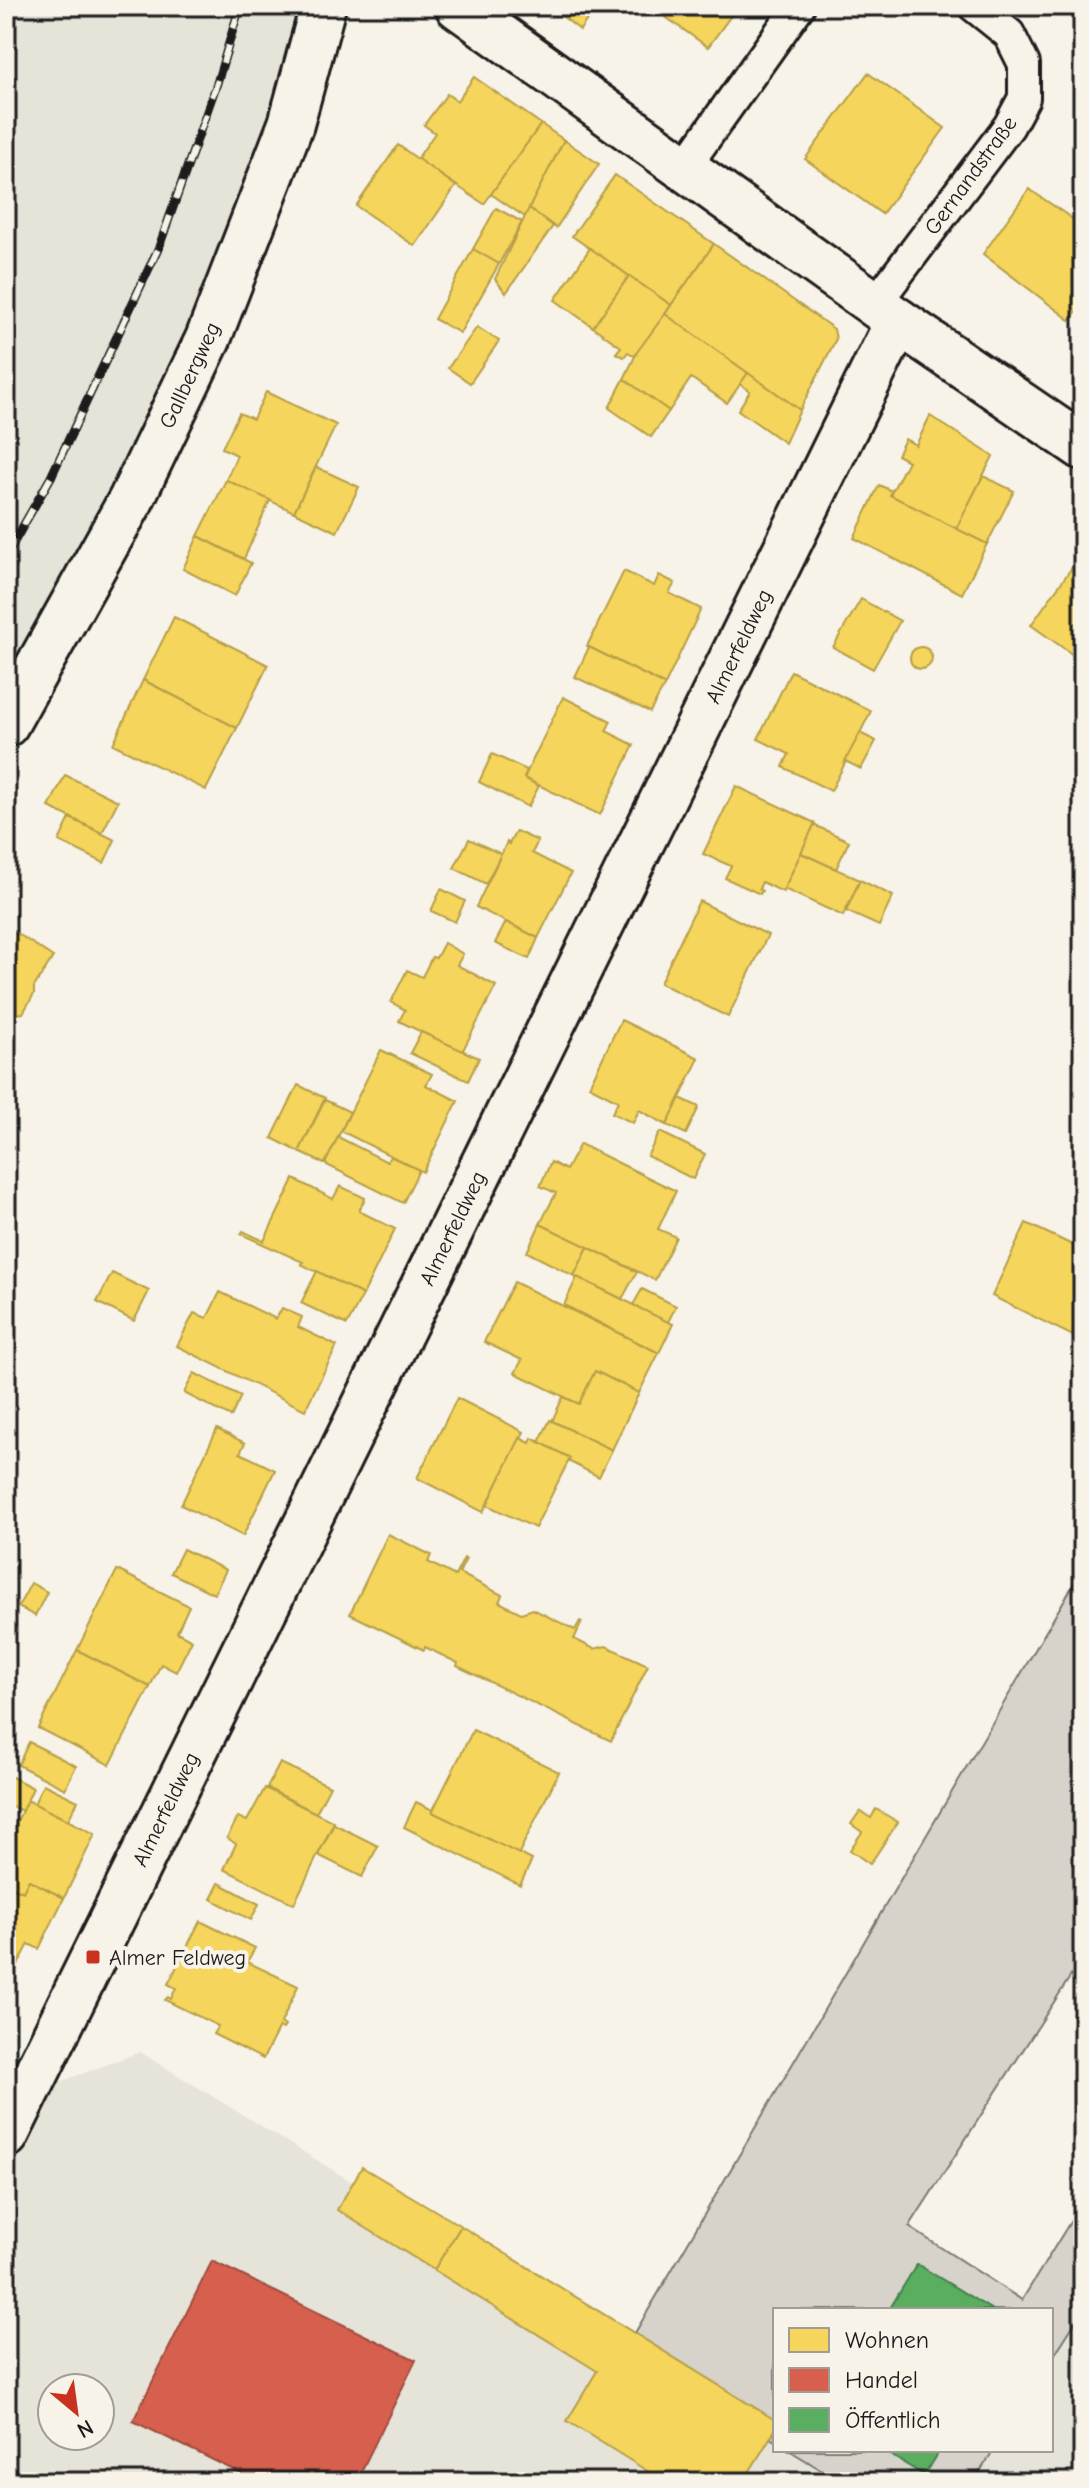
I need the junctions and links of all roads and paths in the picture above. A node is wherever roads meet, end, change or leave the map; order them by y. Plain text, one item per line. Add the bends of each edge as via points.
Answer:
1 (323, 6) edge
2 (458, 6) edge
3 (799, 6) edge
4 (974, 6) edge
5 (684, 168) junction
6 (887, 312) junction
7 (1083, 447) edge
8 (6, 724) edge
9 (21, 2066) edge
10 (6, 2135) edge

1 - 8 street, Gallbergweg via 291,124 208,339 131,500
2 - 5 street
3 - 5 lane
4 - 6 lane, Gernandstraße via 1009,34 1024,64 1024,98
5 - 6 street
6 - 7 street
6 - 9 street, Almerfeldweg
9 - 10 street, Almerfeldweg

